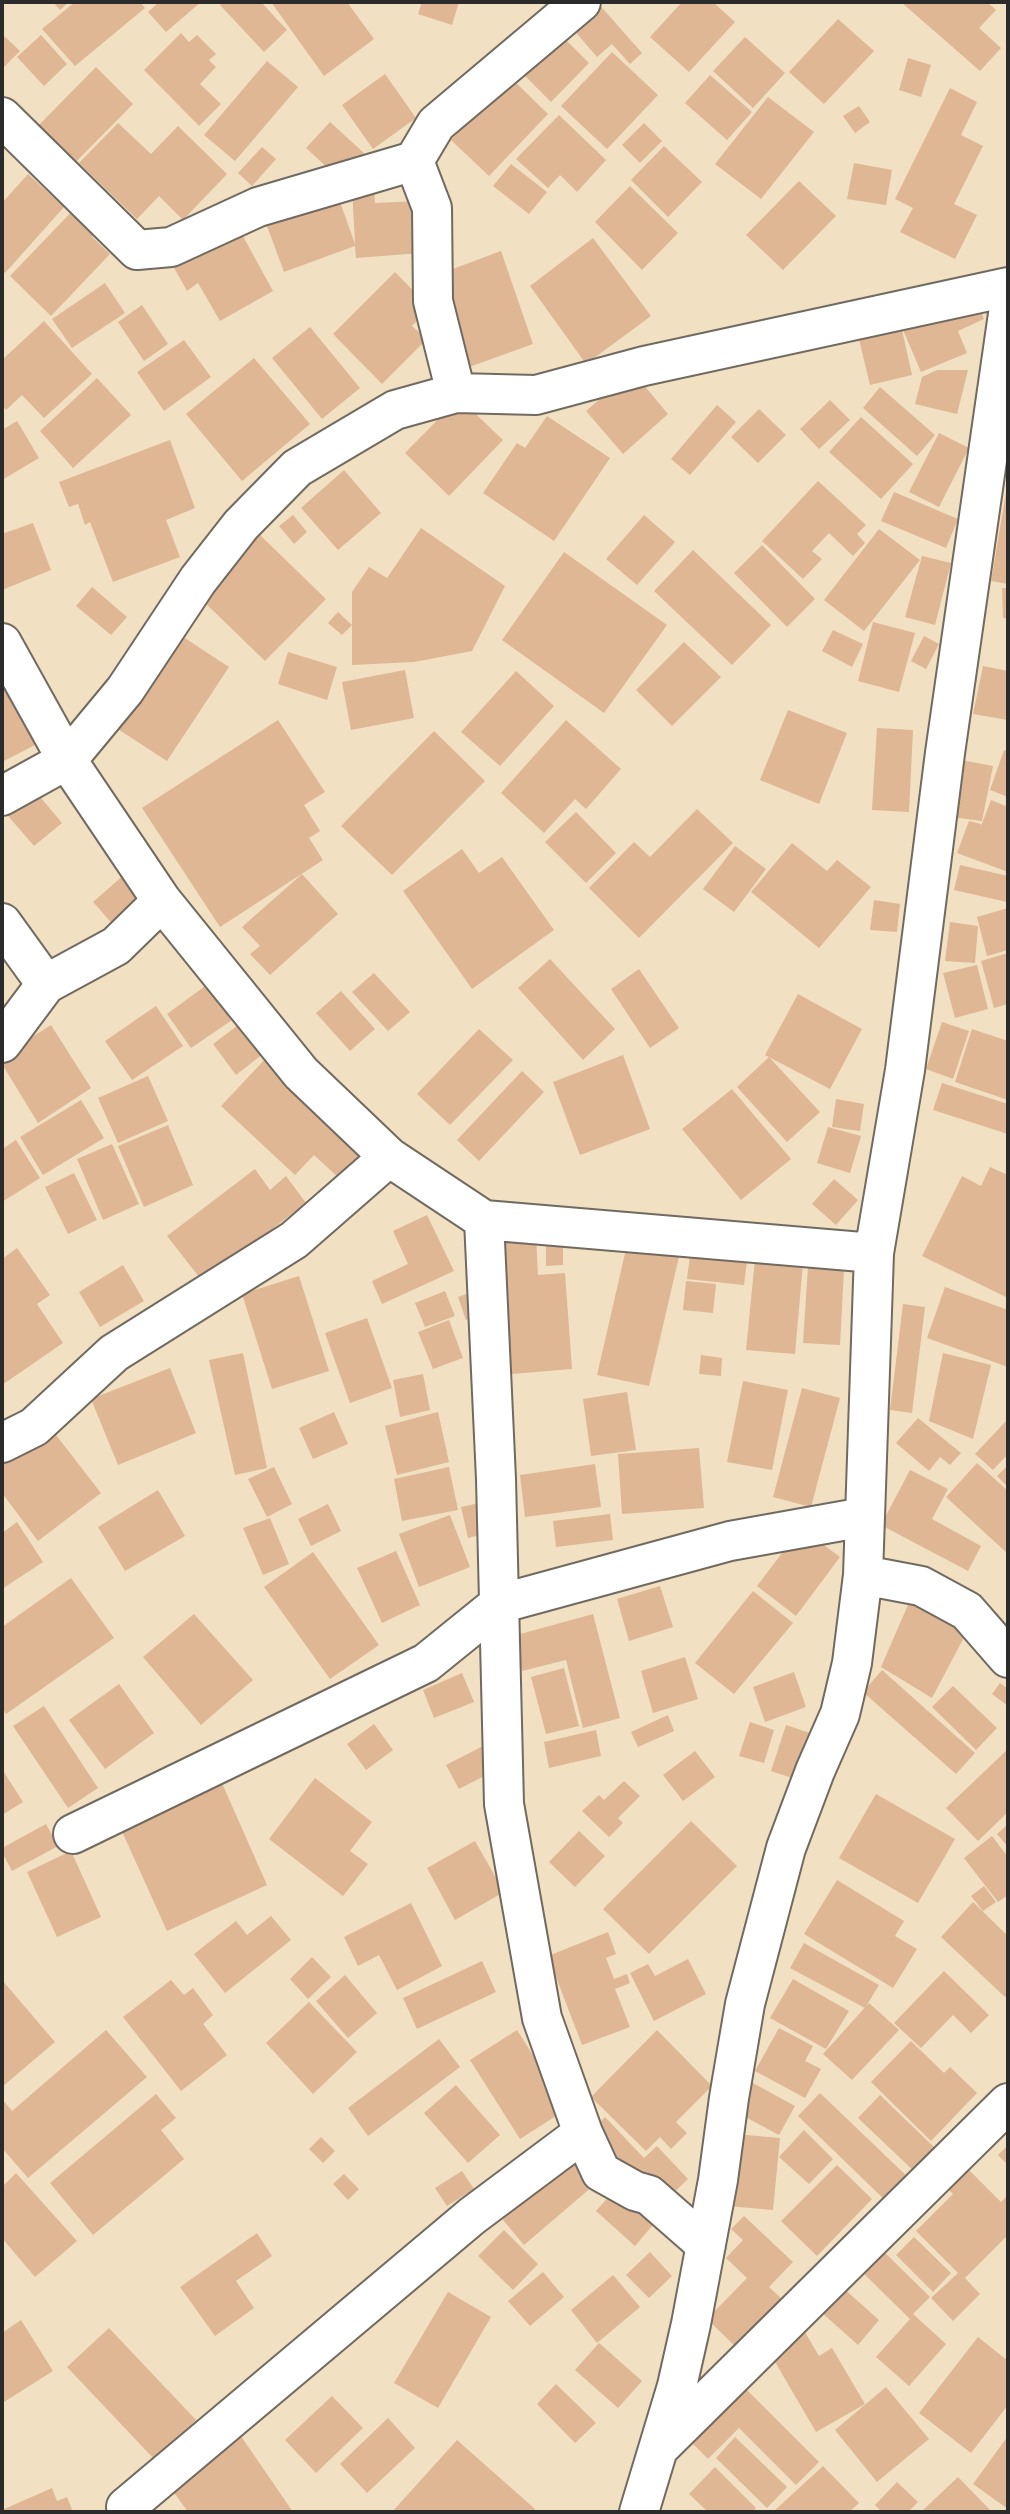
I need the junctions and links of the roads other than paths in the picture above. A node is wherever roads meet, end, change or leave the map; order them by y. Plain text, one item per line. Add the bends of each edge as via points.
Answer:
1 (581, 2) edge
2 (2, 117) edge
3 (414, 161) junction
4 (1008, 287) edge
5 (1008, 314) edge
6 (456, 393) junction
7 (2, 643) edge
8 (67, 760) junction
9 (2, 796) edge
10 (162, 901) junction
11 (2, 923) edge
12 (46, 984) junction
13 (2, 1043) edge
14 (389, 1157) junction
15 (484, 1220) junction
16 (874, 1253) junction
17 (2, 1443) edge
18 (864, 1517) junction
19 (863, 1575) junction
20 (499, 1604) junction
21 (1008, 1658) edge
22 (73, 1834) dead end
23 (1008, 2103) edge
24 (583, 2133) junction
25 (706, 2245) junction
26 (657, 2450) junction
27 (127, 2507) dead end
28 (639, 2512) edge

1 - 3 street via 436,124
2 - 3 street via 137,250 171,247 258,207
3 - 6 street via 432,208 433,301
4 - 6 street via 644,366 536,395
5 - 16 street via 905,1070
6 - 8 street via 395,410 297,468 241,525 125,690
7 - 8 street
8 - 9 street
8 - 10 street
10 - 12 street via 116,946
10 - 14 street via 301,1073
11 - 12 street
12 - 13 street
14 - 15 street
14 - 17 street via 294,1240 114,1353 34,1427
15 - 16 street
15 - 20 street
16 - 18 street
18 - 19 street
18 - 20 street via 730,1541
19 - 21 street via 921,1586 967,1611
19 - 25 street via 852,1663 840,1714 786,1848 745,2004
20 - 22 street via 426,1663
20 - 24 street via 505,1804 542,2018
23 - 26 street
24 - 25 street via 601,2172 649,2195
24 - 27 street via 472,2216
25 - 26 street via 685,2349
26 - 28 street

